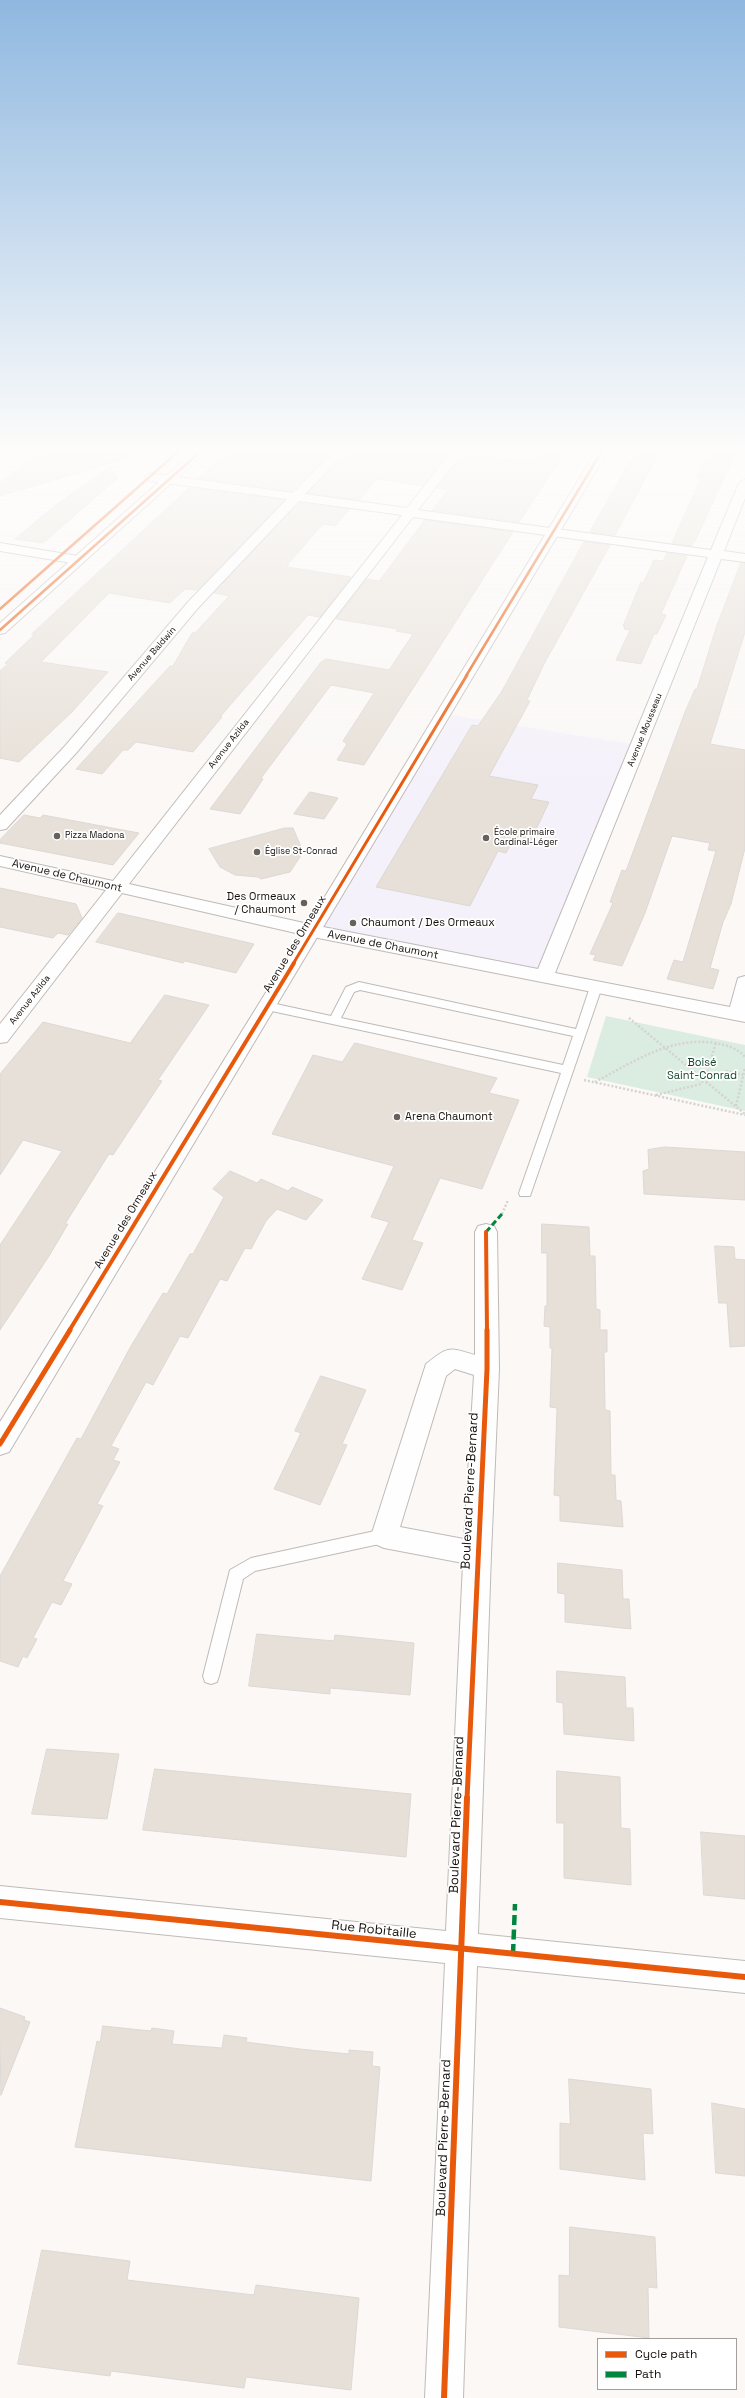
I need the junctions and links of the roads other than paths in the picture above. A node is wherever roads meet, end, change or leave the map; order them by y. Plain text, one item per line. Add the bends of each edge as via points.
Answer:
1 (52, 563) edge
2 (75, 563) edge
3 (234, 563) edge
4 (370, 563) edge
5 (535, 563) edge
6 (712, 563) edge
7 (0, 609) edge
8 (0, 630) edge
9 (0, 825) edge
10 (0, 861) edge
11 (118, 888) junction
12 (313, 930) junction
13 (544, 977) junction
14 (745, 982) edge
15 (596, 987) junction
16 (267, 1006) junction
17 (741, 1016) edge
18 (334, 1021) junction
19 (580, 1034) junction
20 (0, 1037) edge
21 (567, 1070) junction
22 (525, 1193) dead end
23 (486, 1232) dead end
24 (487, 1369) junction
25 (0, 1444) edge
26 (384, 1536) junction
27 (477, 1554) junction
28 (211, 1676) dead end
29 (0, 1902) edge
30 (462, 1948) junction
31 (745, 1977) edge
32 (444, 2398) edge

1 - 7 street
2 - 8 street
3 - 9 street, Avenue Baldwin via 194,605 71,749
4 - 11 street, Avenue Azilda
5 - 12 street, Avenue des Ormeaux
6 - 13 street, Avenue Mousseau
10 - 11 street, Avenue de Chaumont
11 - 12 street, Avenue de Chaumont
11 - 20 street, Avenue Azilda
12 - 13 street, Avenue de Chaumont
12 - 16 street, Avenue des Ormeaux
13 - 15 street, Avenue de Chaumont
14 - 17 street
15 - 17 street, Avenue de Chaumont
15 - 19 lane
16 - 18 lane
16 - 25 street, Avenue des Ormeaux
18 - 19 lane via 350,990 360,986
18 - 21 lane
19 - 21 lane
21 - 22 lane
23 - 24 street, Boulevard Pierre-Bernard
24 - 26 street via 451,1358 435,1371
24 - 27 street, Boulevard Pierre-Bernard
26 - 27 street, Boulevard Pierre-Bernard
26 - 28 lane via 251,1565 236,1575
27 - 30 street, Boulevard Pierre-Bernard
29 - 30 street, Rue Robitaille
30 - 31 street, Rue Robitaille
30 - 32 street, Boulevard Pierre-Bernard

